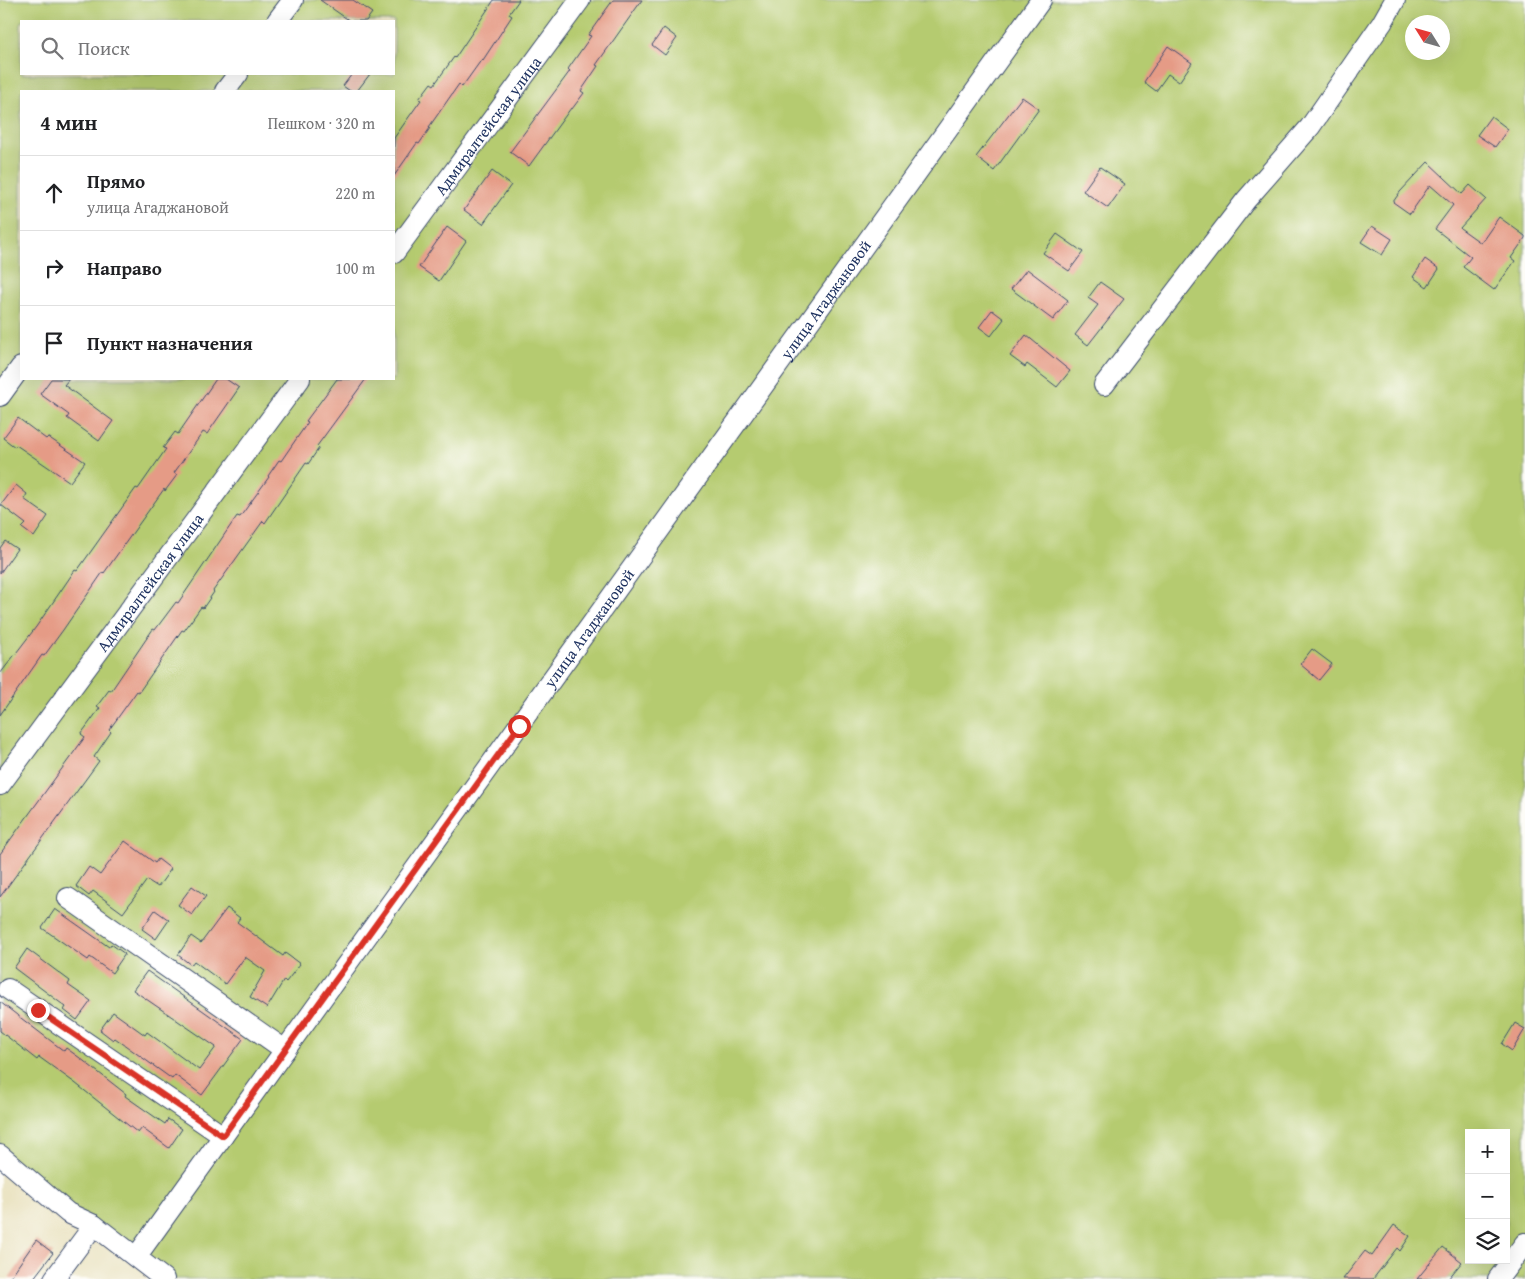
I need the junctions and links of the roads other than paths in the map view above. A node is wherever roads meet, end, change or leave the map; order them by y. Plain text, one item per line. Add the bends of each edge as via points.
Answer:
1 (293, 0) edge
2 (580, 0) edge
3 (1041, 0) edge
4 (1395, 0) edge
5 (278, 20) edge
6 (237, 75) edge
7 (226, 90) edge
8 (395, 252) edge
9 (20, 368) edge
10 (299, 380) edge
11 (1104, 385) dead end
12 (0, 396) edge
13 (0, 785) edge
14 (68, 898) dead end
15 (8, 989) dead end
16 (285, 1050) junction
17 (223, 1136) junction
18 (2, 1160) edge
19 (94, 1225) junction
20 (1525, 1243) edge
21 (136, 1257) junction
22 (54, 1279) edge
23 (164, 1279) edge
24 (1498, 1279) edge

1 - 5 street
2 - 8 street, Адмиралтейская улица
3 - 16 street, улица Агаджановой
4 - 11 street via 1310,127 1246,200
6 - 7 street
9 - 12 street
10 - 13 street, Адмиралтейская улица
14 - 16 street
15 - 17 street
16 - 17 street, улица Агаджановой
17 - 21 street, улица Агаджановой
18 - 19 street via 68,1213
19 - 21 street
19 - 22 street
20 - 24 street
21 - 23 street

